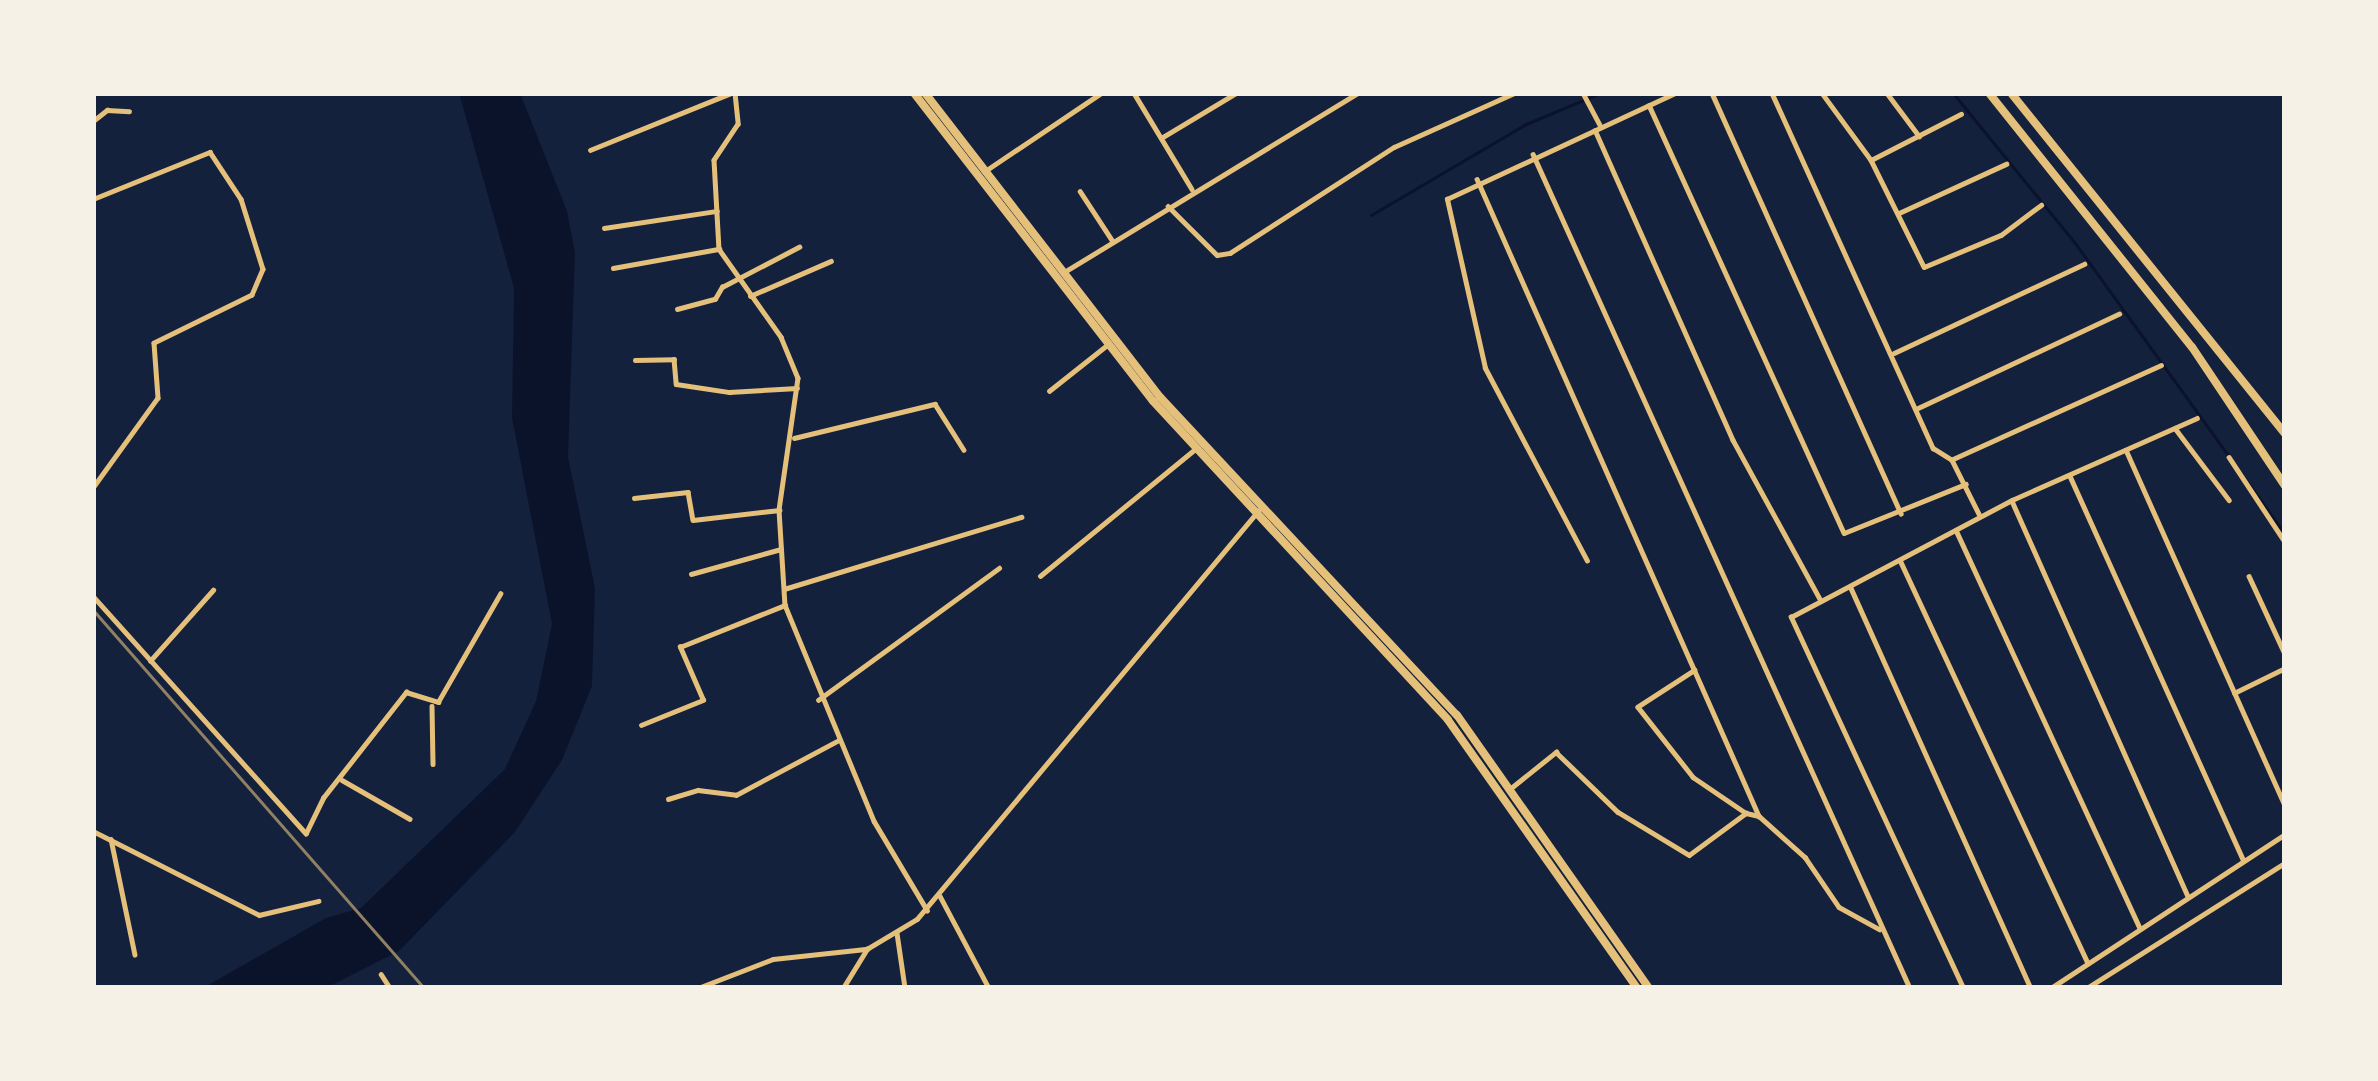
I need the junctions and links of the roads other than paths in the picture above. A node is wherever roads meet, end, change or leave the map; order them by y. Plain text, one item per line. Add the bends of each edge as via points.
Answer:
1 (733, 93) edge
2 (914, 93) edge
3 (925, 93) edge
4 (1101, 93) edge
5 (1134, 93) edge
6 (1236, 93) edge
7 (1358, 93) edge
8 (1514, 93) edge
9 (1583, 93) edge
10 (1675, 93) edge
11 (1712, 93) edge
12 (1772, 93) edge
13 (1822, 93) edge
14 (1887, 93) edge
15 (1989, 93) edge
16 (2011, 93) edge
17 (1648, 105) junction
18 (129, 111) dead end
19 (1961, 114) dead end
20 (93, 122) edge
21 (1597, 127) junction
22 (1919, 136) junction
23 (1162, 137) junction
24 (590, 150) dead end
25 (1533, 154) junction
26 (1870, 160) junction
27 (2006, 164) dead end
28 (983, 172) junction
29 (1477, 179) junction
30 (1192, 189) junction
31 (1080, 190) dead end
32 (93, 200) edge
33 (2041, 205) dead end
34 (1168, 206) junction
35 (716, 211) junction
36 (1899, 214) junction
37 (604, 228) dead end
38 (1112, 240) junction
39 (799, 247) dead end
40 (719, 249) junction
41 (832, 261) dead end
42 (2084, 264) dead end
43 (614, 268) dead end
44 (1063, 273) junction
45 (738, 278) junction
46 (750, 296) junction
47 (677, 309) dead end
48 (2120, 314) dead end
49 (1107, 345) junction
50 (1892, 354) junction
51 (635, 360) dead end
52 (2161, 365) dead end
53 (797, 388) junction
54 (1048, 391) dead end
55 (1916, 410) junction
56 (2198, 418) dead end
57 (2175, 428) junction
58 (2285, 434) edge
59 (794, 438) junction
60 (1195, 449) junction
61 (964, 450) dead end
62 (2126, 450) junction
63 (2229, 457) dead end
64 (1952, 460) junction
65 (2069, 474) junction
66 (1966, 484) junction
67 (2285, 486) edge
68 (93, 488) edge
69 (634, 498) dead end
70 (2012, 500) junction
71 (2229, 500) dead end
72 (1259, 510) junction
73 (778, 511) junction
74 (1901, 514) junction
75 (1980, 515) junction
76 (1021, 518) dead end
77 (1956, 529) junction
78 (2285, 542) edge
79 (781, 549) junction
80 (1899, 558) junction
81 (1587, 561) dead end
82 (999, 568) dead end
83 (691, 574) dead end
84 (1040, 576) dead end
85 (2249, 576) dead end
86 (1850, 587) junction
87 (784, 589) junction
88 (213, 590) dead end
89 (500, 594) dead end
90 (93, 596) edge
91 (1821, 601) junction
92 (785, 605) junction
93 (2285, 654) edge
94 (150, 661) junction
95 (2285, 668) edge
96 (1695, 670) junction
97 (2234, 693) junction
98 (818, 700) junction
99 (432, 706) junction
100 (641, 725) dead end
101 (838, 740) junction
102 (433, 764) dead end
103 (342, 780) junction
104 (1510, 789) junction
105 (668, 799) dead end
106 (2285, 806) edge
107 (1746, 813) junction
108 (1759, 816) junction
109 (410, 819) dead end
110 (93, 831) edge
111 (2285, 834) edge
112 (101, 837) junction
113 (111, 839) junction
114 (93, 840) edge
115 (2243, 859) junction
116 (2285, 863) edge
117 (940, 896) junction
118 (2188, 896) junction
119 (318, 901) dead end
120 (927, 910) junction
121 (1879, 928) junction
122 (2140, 928) junction
123 (897, 933) junction
124 (867, 949) junction
125 (135, 956) dead end
126 (2088, 963) junction
127 (381, 974) dead end
128 (390, 988) edge
129 (698, 988) edge
130 (843, 988) edge
131 (905, 988) edge
132 (989, 988) edge
133 (1637, 988) edge
134 (1649, 988) edge
135 (1910, 988) edge
136 (1963, 988) edge
137 (2031, 988) edge
138 (2051, 988) edge
139 (2087, 988) edge

1 - 24 street
1 - 35 street via 738,124 714,160
2 - 49 highway
3 - 28 highway
4 - 28 street
5 - 23 street
6 - 23 street
7 - 30 street
8 - 34 street via 1394,148 1230,253 1217,255
9 - 21 street
10 - 17 street
11 - 74 street
12 - 50 street
13 - 26 street
14 - 22 street
15 - 67 highway via 2192,347
16 - 58 highway
17 - 21 street
17 - 74 street via 1844,533
18 - 20 street via 106,110
19 - 22 street
21 - 25 street
21 - 91 street via 1733,440
22 - 26 street
23 - 30 street
25 - 29 street
25 - 121 street
26 - 36 street
27 - 36 street
28 - 44 highway
29 - 81 street via 1453,192 1446,216 1486,368
29 - 96 street
30 - 34 street
31 - 38 street
32 - 68 street via 210,152 241,199 263,269 253,295 154,343 158,398
33 - 36 street via 2001,235 1924,268
34 - 38 street
35 - 37 street
35 - 40 street
38 - 44 street
39 - 45 street
40 - 43 street
40 - 45 street
41 - 46 street
42 - 50 street
44 - 72 highway
45 - 46 street
45 - 47 street via 715,299
46 - 53 street via 781,338
48 - 55 street
49 - 54 street
49 - 60 highway
50 - 55 street
51 - 53 street via 674,359 676,384 729,392
52 - 64 street
53 - 59 street
55 - 64 street via 1933,448
56 - 57 street
57 - 62 street
57 - 71 street
59 - 61 street via 935,404
59 - 73 street
60 - 72 highway
60 - 84 street
62 - 65 street
62 - 97 street
63 - 78 street
64 - 66 street
65 - 70 street
65 - 115 street
66 - 74 street
66 - 75 street
69 - 73 street via 688,492 693,520
70 - 75 street
70 - 118 street
72 - 104 highway via 1400,650
72 - 117 street
72 - 133 highway via 1448,720
73 - 79 street
75 - 77 street
76 - 87 street
77 - 80 street
77 - 122 street
79 - 83 street
79 - 87 street
80 - 86 street
80 - 126 street
82 - 98 street
85 - 93 street
86 - 91 street
86 - 137 street
87 - 92 street
88 - 94 street
89 - 99 street
90 - 94 street
91 - 136 street via 1791,617
92 - 98 street
92 - 100 street via 680,647 703,700
94 - 103 street via 299,831 311,830 323,798
95 - 97 street
96 - 107 street via 1638,707 1693,777
96 - 108 street
97 - 106 street
98 - 101 street
99 - 102 street
99 - 103 street via 406,692
101 - 105 street via 736,795 698,790
101 - 120 street
103 - 109 street
104 - 107 street via 1556,752 1618,812 1689,855
104 - 134 highway
107 - 108 street
108 - 121 street via 1805,857 1839,907
110 - 112 street
111 - 115 street
112 - 113 street
112 - 114 street
113 - 119 street via 260,915
113 - 125 street
115 - 118 street
116 - 139 street
117 - 120 street
117 - 132 street
118 - 122 street
120 - 123 street
121 - 135 street
122 - 126 street
123 - 124 street
123 - 131 street
124 - 129 street via 773,959
124 - 130 street
126 - 138 street
127 - 128 street

